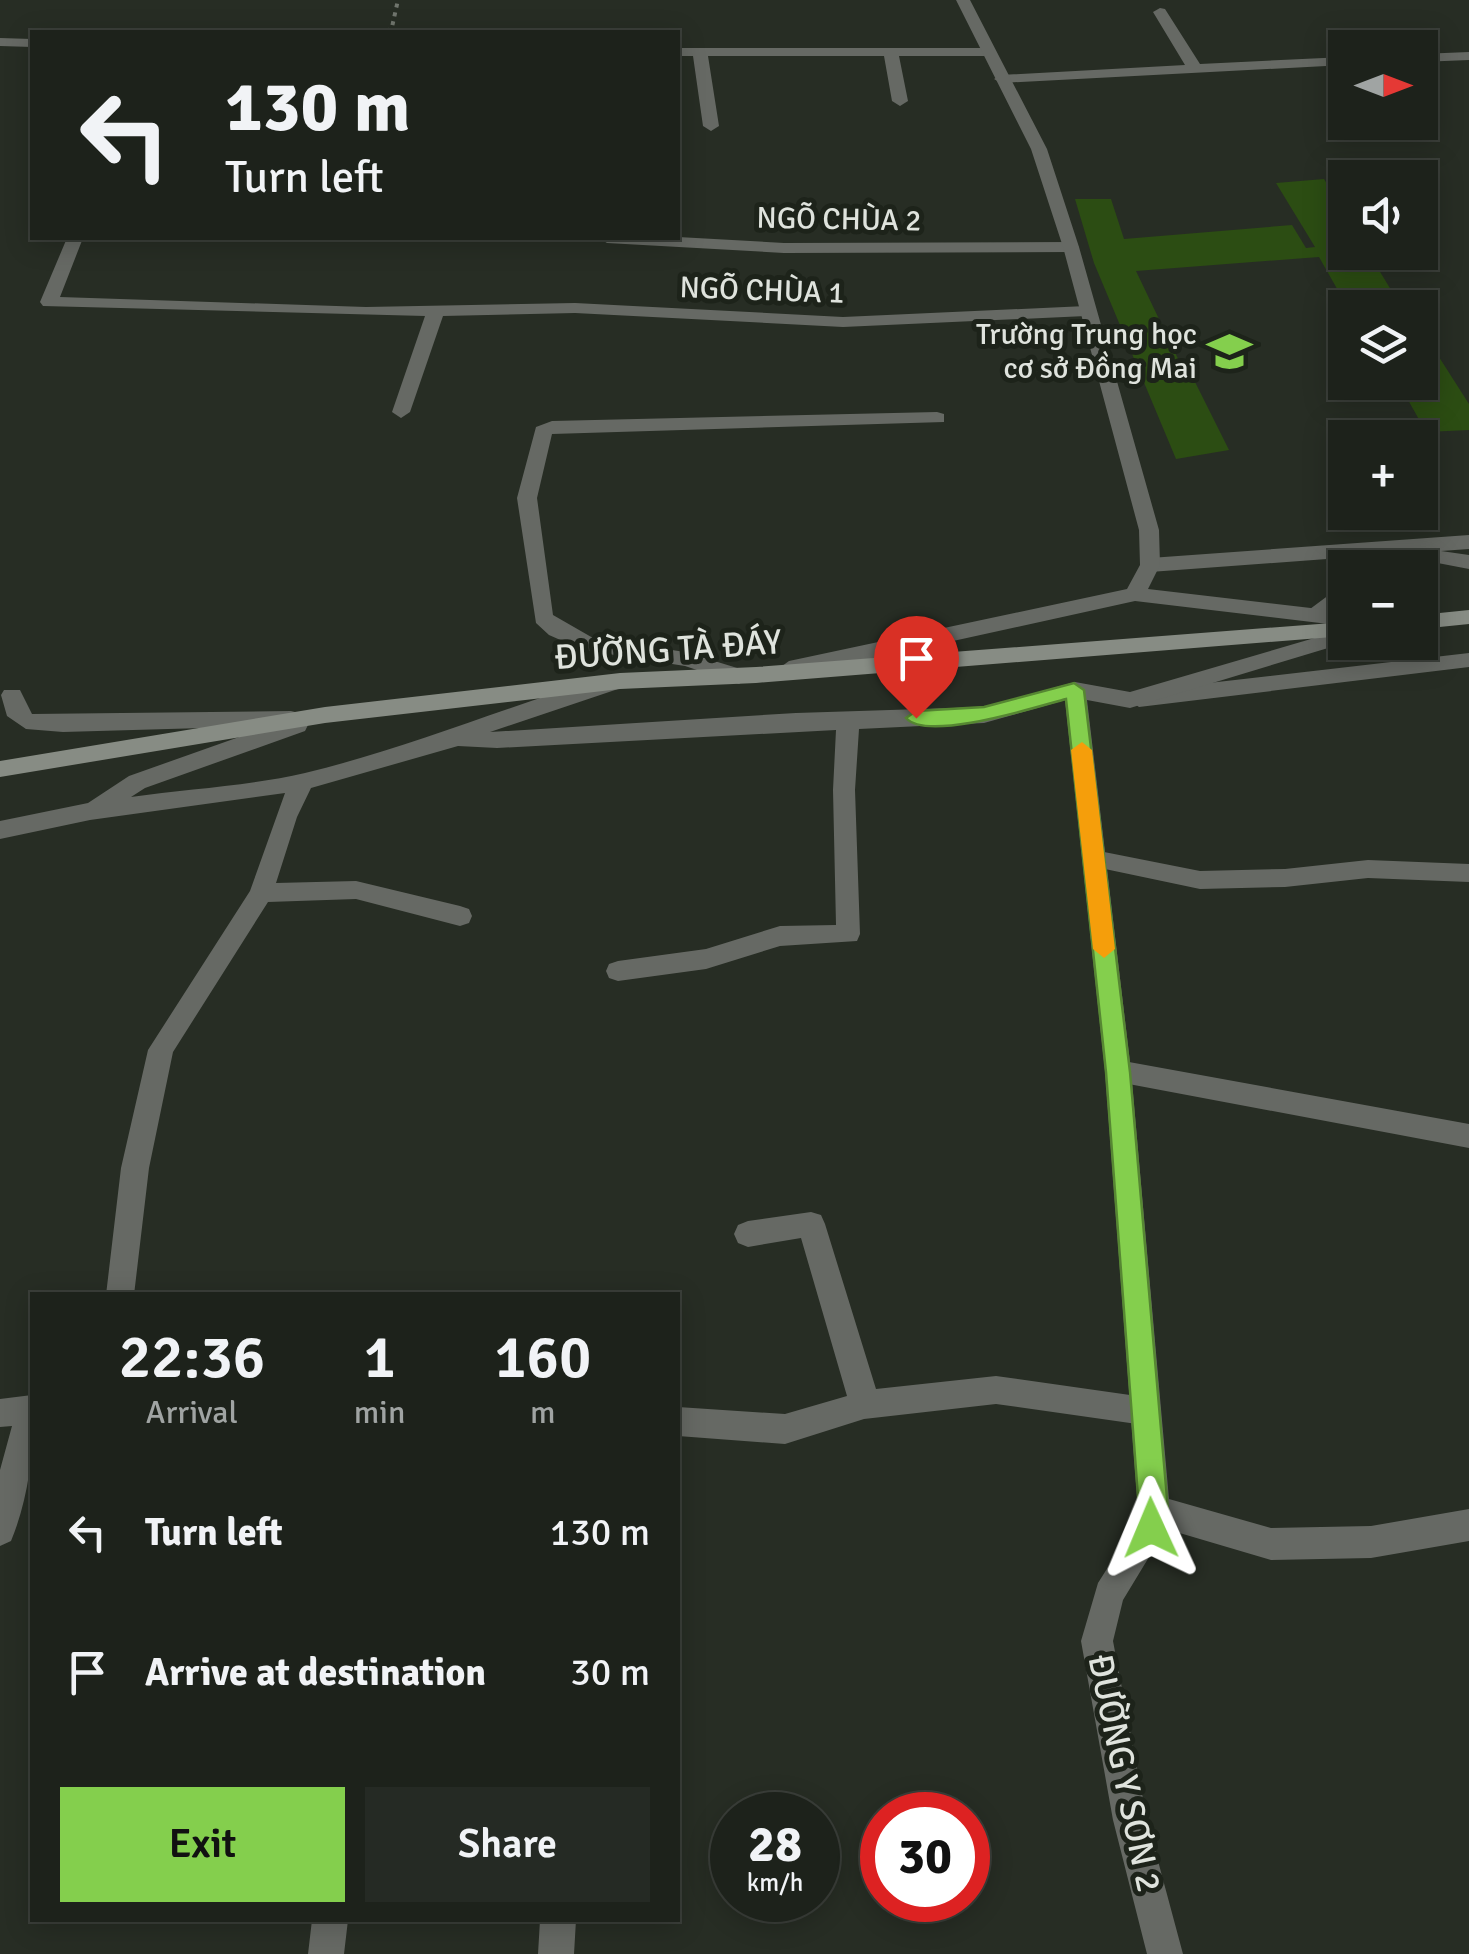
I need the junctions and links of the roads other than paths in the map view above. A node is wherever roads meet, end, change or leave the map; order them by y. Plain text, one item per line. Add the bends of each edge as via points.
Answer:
1 (964, 0) edge
2 (1160, 12) dead end
3 (0, 42) edge
4 (30, 43) edge
5 (680, 52) edge
6 (700, 52) junction
7 (986, 52) junction
8 (890, 54) junction
9 (1469, 56) edge
10 (1438, 57) edge
11 (1328, 63) edge
12 (1194, 68) junction
13 (1001, 78) junction
14 (900, 101) dead end
15 (710, 126) dead end
16 (74, 240) edge
17 (642, 240) edge
18 (1070, 247) junction
19 (436, 311) junction
20 (1086, 311) junction
21 (401, 412) dead end
22 (938, 418) dead end
23 (1469, 542) edge
24 (1393, 548) junction
25 (1469, 562) edge
26 (1150, 565) junction
27 (1135, 594) junction
28 (1328, 605) edge
29 (1317, 614) junction
30 (1328, 616) edge
31 (1469, 617) edge
32 (1438, 620) edge
33 (1328, 634) edge
34 (1328, 638) edge
35 (1469, 660) edge
36 (748, 676) junction
37 (620, 681) junction
38 (1074, 690) junction
39 (12, 695) dead end
40 (1130, 700) junction
41 (325, 715) junction
42 (296, 720) junction
43 (848, 722) junction
44 (458, 738) junction
45 (0, 766) edge
46 (302, 782) junction
47 (90, 811) junction
48 (0, 830) edge
49 (1094, 859) junction
50 (1469, 873) edge
51 (261, 893) junction
52 (460, 916) dead end
53 (618, 971) dead end
54 (1118, 1072) junction
55 (1469, 1136) edge
56 (748, 1234) dead end
57 (120, 1292) edge
58 (864, 1405) junction
59 (21, 1411) edge
60 (1144, 1411) junction
61 (680, 1422) edge
62 (1154, 1510) junction
63 (1469, 1525) edge
64 (0, 1530) edge
65 (330, 1922) edge
66 (558, 1922) edge
67 (326, 1954) edge
68 (556, 1954) edge
69 (1165, 1954) edge

1 - 7 street
2 - 12 street
3 - 4 street
5 - 6 street
6 - 8 street
6 - 15 street
7 - 8 street
7 - 13 street
8 - 14 street
9 - 10 street
11 - 12 street
12 - 13 street
13 - 18 street via 1039,149
16 - 19 street, NGÕ CHÙA 1 via 50,302
17 - 18 street, NGÕ CHÙA 2 via 784,248
18 - 20 street
19 - 20 street, NGÕ CHÙA 1 via 575,308 844,322
19 - 21 street
20 - 26 street via 1149,530
22 - 36 street via 543,431 527,498 543,618 577,641
23 - 24 street
24 - 25 street
24 - 26 street
26 - 27 street
27 - 29 street
27 - 36 street
28 - 29 street
29 - 30 street
31 - 32 street
33 - 36 street, ĐƯỜNG TÀ ĐÁY
34 - 40 street
35 - 40 street
36 - 37 street, ĐƯỜNG TÀ ĐÁY
37 - 41 street, ĐƯỜNG TÀ ĐÁY
37 - 44 street
38 - 40 street
38 - 43 street via 984,714
38 - 49 street
39 - 42 street via 26,721
41 - 42 street, ĐƯỜNG TÀ ĐÁY
41 - 47 street via 137,782
42 - 45 street, ĐƯỜNG TÀ ĐÁY
43 - 44 street
43 - 53 street via 848,934 780,936 706,959
44 - 46 street
46 - 47 street
46 - 51 street
47 - 48 street
49 - 50 street via 1200,880 1368,869
49 - 54 street
51 - 52 street via 356,890
51 - 57 street via 161,1050 135,1168
54 - 55 street
54 - 60 street
56 - 58 street via 811,1224
58 - 60 street via 996,1390
58 - 61 street via 785,1429
59 - 64 street
60 - 62 street
62 - 63 street via 1271,1544 1371,1542
62 - 69 street, ĐƯỜNG Y SƠN 2 via 1151,1528 1108,1594 1097,1642 1130,1820
65 - 67 street
66 - 68 street

